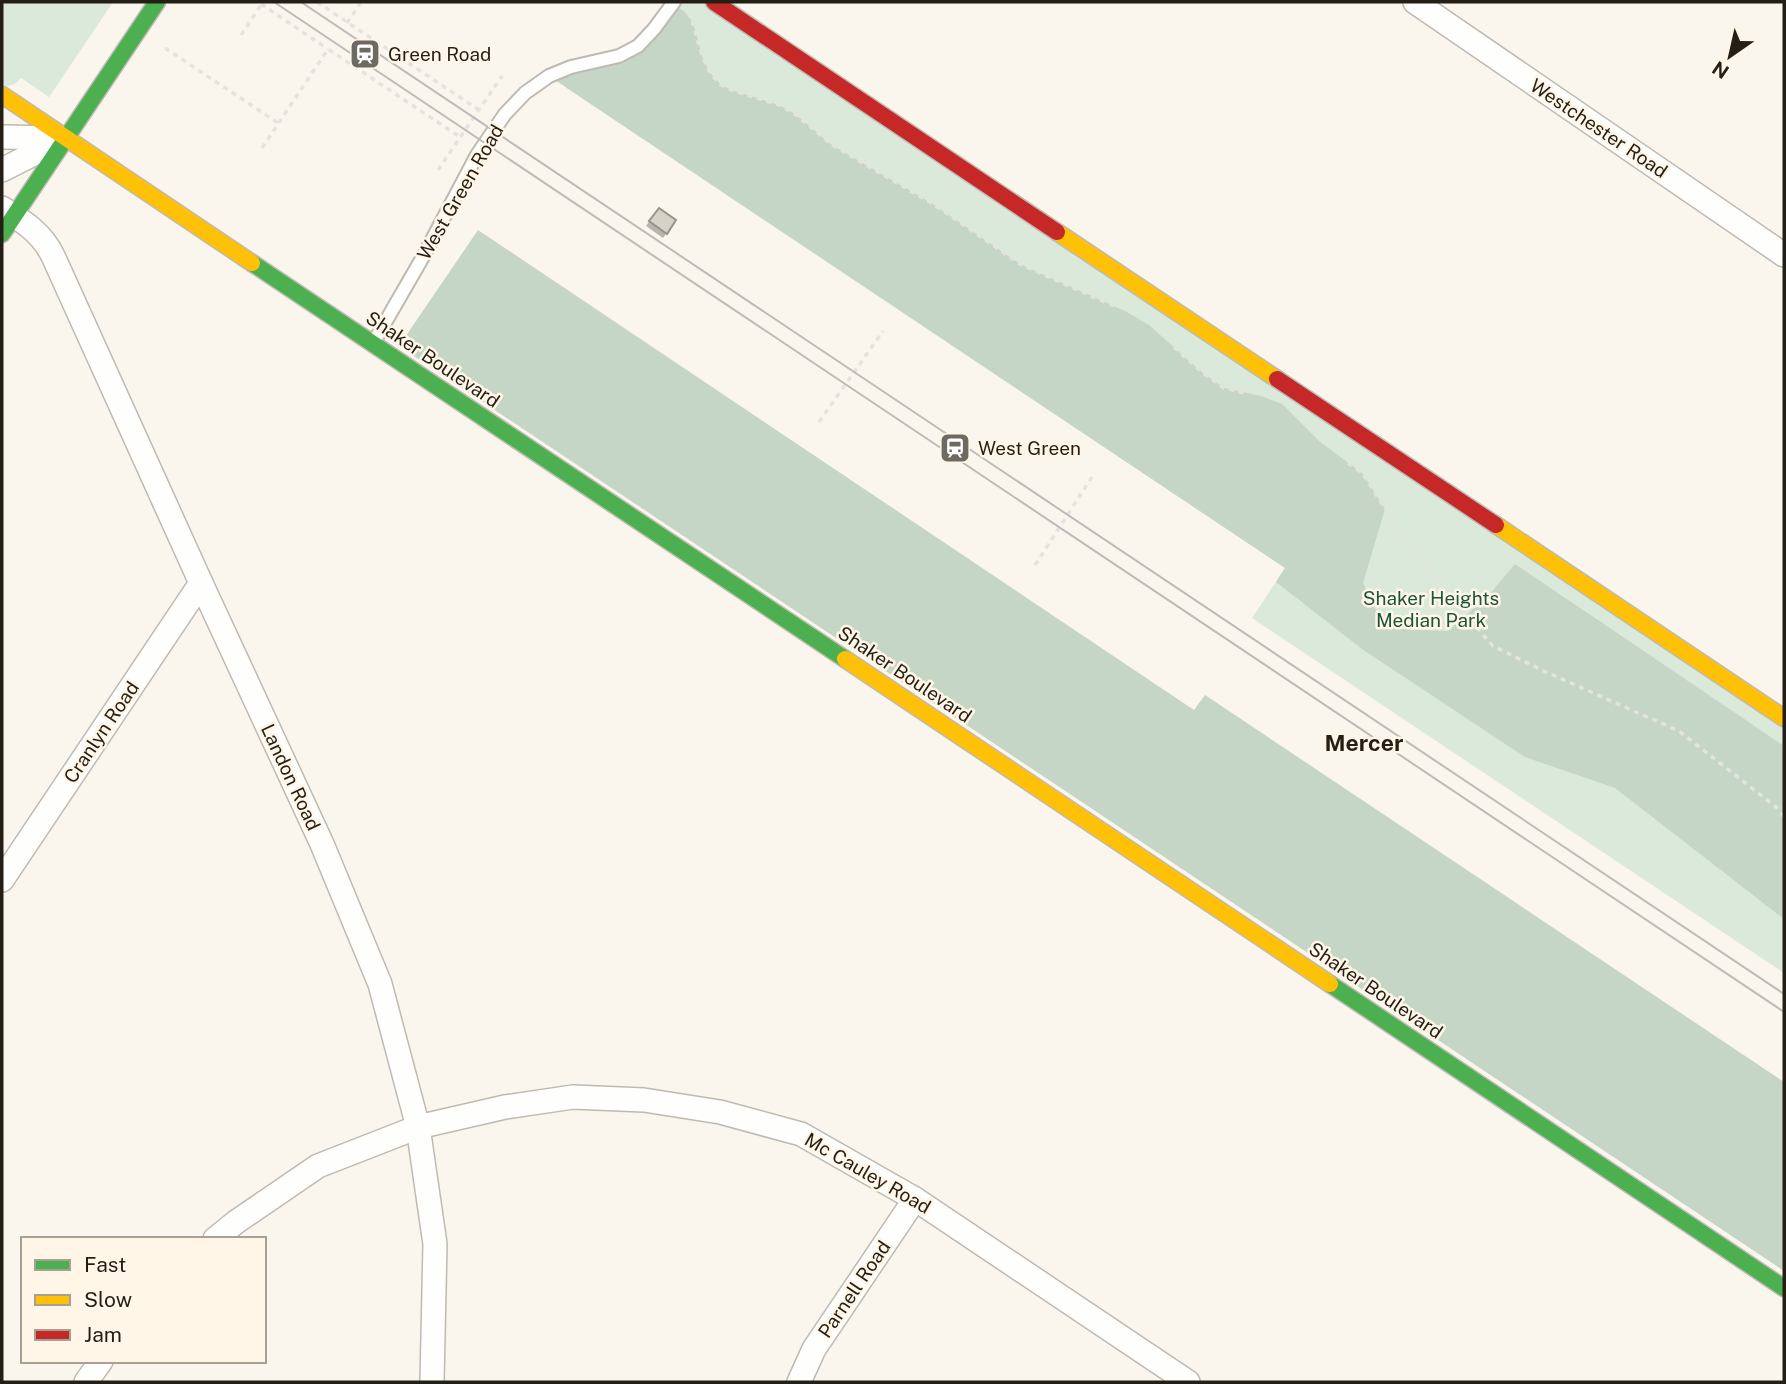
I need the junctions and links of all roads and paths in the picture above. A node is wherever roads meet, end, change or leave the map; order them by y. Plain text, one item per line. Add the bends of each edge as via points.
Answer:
1 (157, 2) edge
2 (317, 2) edge
3 (360, 2) edge
4 (674, 2) edge
5 (714, 2) edge
6 (1415, 2) edge
7 (262, 3) edge
8 (691, 20) dead end
9 (347, 23) junction
10 (241, 36) dead end
11 (165, 48) dead end
12 (328, 49) junction
13 (502, 76) dead end
14 (2, 95) edge
15 (479, 110) junction
16 (278, 123) junction
17 (460, 137) junction
18 (2, 138) edge
19 (66, 138) junction
20 (262, 148) dead end
21 (2, 170) edge
22 (438, 170) dead end
23 (6, 219) edge
24 (1784, 255) edge
25 (1125, 311) dead end
26 (883, 331) dead end
27 (373, 344) junction
28 (1172, 345) dead end
29 (1248, 394) dead end
30 (819, 422) dead end
31 (1341, 457) dead end
32 (1094, 474) dead end
33 (1035, 565) dead end
34 (201, 583) junction
35 (1784, 718) edge
36 (1784, 817) edge
37 (2, 880) edge
38 (418, 1127) junction
39 (915, 1199) junction
40 (217, 1237) edge
41 (1784, 1288) edge
42 (100, 1363) edge
43 (86, 1382) edge
44 (432, 1382) edge
45 (799, 1382) edge
46 (1188, 1382) edge

1 - 19 main road
2 - 9 path
3 - 9 path
4 - 27 lane, West Green Road via 638,46 549,76 505,114 477,155
5 - 35 main road
6 - 24 street, Westchester Road
7 - 10 path
7 - 12 path
8 - 25 path via 702,56 721,85 779,105 832,145 933,204 1020,264
9 - 15 path
11 - 16 path
12 - 16 path
12 - 17 path
13 - 15 path
14 - 19 main road, Shaker Boulevard
15 - 17 path
16 - 20 path
17 - 22 path
18 - 19 street
19 - 21 street
19 - 23 main road
19 - 27 main road, Shaker Boulevard
23 - 34 street, Landon Road via 34,230 50,249
26 - 30 path
27 - 41 main road, Shaker Boulevard
28 - 29 path via 1224,388
31 - 36 path via 1363,474 1412,551 1493,646 1679,731
32 - 33 path
34 - 37 street, Cranlyn Road
34 - 38 street, Landon Road via 323,844 380,984
38 - 39 street, Mc Cauley Road via 573,1097 644,1100 720,1112 802,1134
38 - 40 street, Mc Cauley Road via 318,1166
38 - 44 street, Landon Road via 435,1244
39 - 45 street, Parnell Road via 814,1349
39 - 46 street, Mc Cauley Road
42 - 43 street

